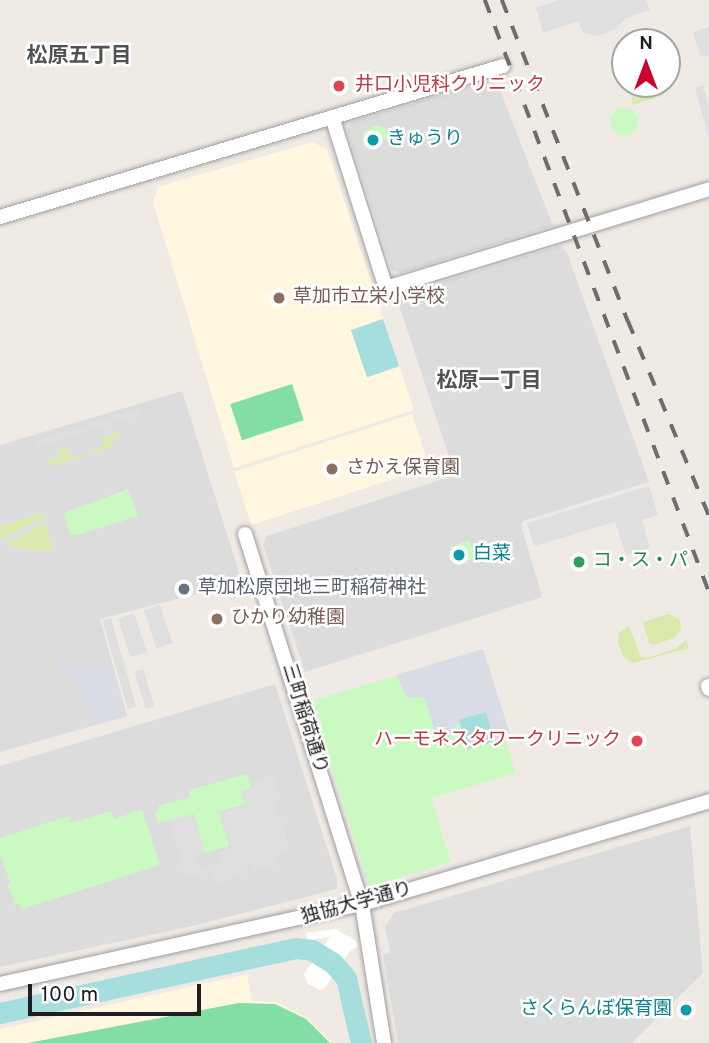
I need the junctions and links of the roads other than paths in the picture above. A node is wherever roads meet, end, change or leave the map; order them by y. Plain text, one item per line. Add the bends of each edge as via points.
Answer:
1 (503, 66) dead end
2 (332, 117) junction
3 (709, 189) edge
4 (0, 217) edge
5 (245, 534) dead end
6 (709, 801) edge
7 (362, 904) junction
8 (0, 984) edge
9 (384, 1043) edge

1 - 2 street
2 - 3 street via 386,288
2 - 4 street
5 - 7 street, 三町稲荷通り
6 - 7 street, 独協大学通り
7 - 8 street, 独協大学通り
7 - 9 street, 三町稲荷通り

